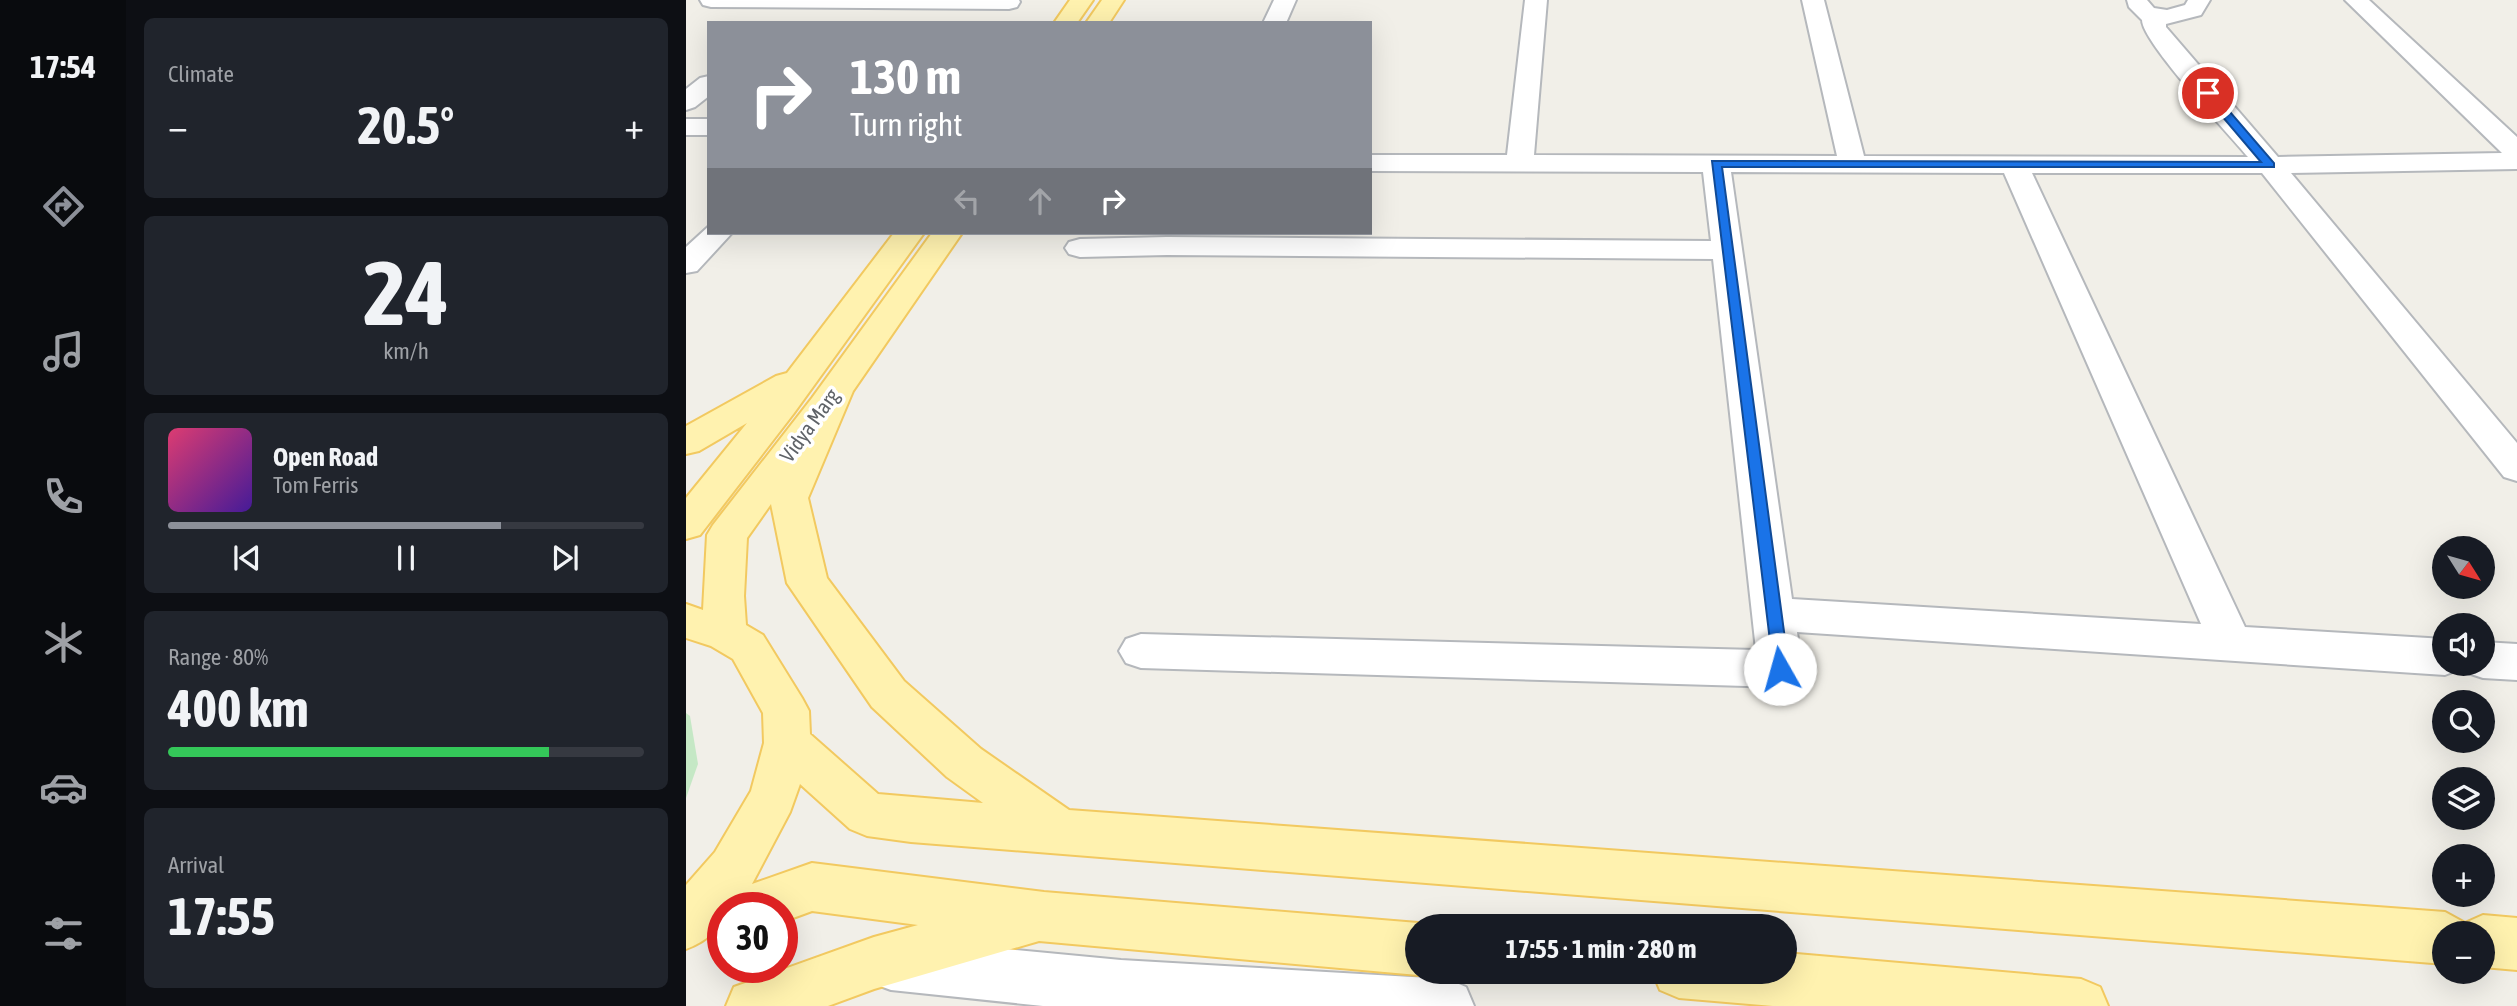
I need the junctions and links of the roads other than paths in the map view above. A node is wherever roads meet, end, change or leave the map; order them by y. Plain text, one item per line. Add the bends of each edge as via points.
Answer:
1 (711, 0) edge
2 (1082, 0) edge
3 (1113, 0) edge
4 (1285, 0) edge
5 (1536, 0) edge
6 (1813, 0) edge
7 (2199, 0) edge
8 (2356, 0) edge
9 (806, 1) edge
10 (861, 1) edge
11 (944, 2) junction
12 (1009, 2) dead end
13 (2145, 8) edge
14 (782, 21) edge
15 (925, 21) edge
16 (1066, 21) edge
17 (1098, 21) edge
18 (1275, 21) edge
19 (707, 85) edge
20 (686, 103) edge
21 (686, 127) edge
22 (707, 127) edge
23 (2517, 152) edge
24 (2517, 161) edge
25 (1372, 163) edge
26 (1520, 163) junction
27 (1716, 163) junction
28 (1852, 163) junction
29 (2014, 163) junction
30 (2270, 165) junction
31 (715, 235) edge
32 (908, 235) edge
33 (945, 235) edge
34 (1170, 239) edge
35 (1080, 248) dead end
36 (1727, 250) junction
37 (686, 264) edge
38 (820, 380) junction
39 (686, 442) edge
40 (2517, 468) edge
41 (686, 526) edge
42 (1773, 614) junction
43 (706, 627) edge
44 (2231, 644) junction
45 (1141, 651) dead end
46 (2432, 656) edge
47 (2495, 661) edge
48 (2517, 662) edge
49 (787, 743) junction
50 (1060, 832) junction
51 (798, 892) edge
52 (1044, 917) junction
53 (686, 924) edge
54 (707, 925) edge
55 (686, 933) edge
56 (2432, 937) edge
57 (2495, 942) edge
58 (2517, 944) edge
59 (1405, 948) edge
60 (874, 962) junction
61 (1797, 981) edge
62 (753, 1006) edge
63 (1447, 1006) edge
64 (2081, 1006) edge

1 - 9 street
2 - 16 main road
3 - 17 main road
4 - 18 street
5 - 26 street
6 - 28 street
7 - 13 street via 2193,10 2167,17
8 - 23 street
9 - 10 street
9 - 14 street
10 - 11 street
11 - 12 street
11 - 15 street
13 - 30 street via 2164,42
19 - 20 street
21 - 22 street
24 - 30 street
25 - 26 street
26 - 27 street
27 - 28 street
27 - 36 street
28 - 29 street
29 - 30 street
29 - 44 street
30 - 40 street
31 - 37 street
32 - 38 main road, Vidya Marg
33 - 38 main road, Vidya Marg
34 - 35 street
34 - 36 street
36 - 42 street
38 - 39 main road
38 - 41 main road, Vidya Marg
38 - 43 main road, Vidya Marg via 825,406 727,535 723,596
38 - 50 main road via 789,498 808,583 888,694 964,763
42 - 44 street
42 - 45 street via 1780,669
43 - 49 main road, Vidya Marg via 748,646 786,711
44 - 46 street
47 - 48 street
49 - 50 main road via 867,814
49 - 53 main road, Vidya Marg via 773,797 733,869
50 - 56 main road
51 - 52 main road via 812,887
52 - 59 main road
52 - 60 main road
54 - 55 main road
57 - 58 main road
60 - 62 main road
60 - 63 street via 1121,987
61 - 64 main road

